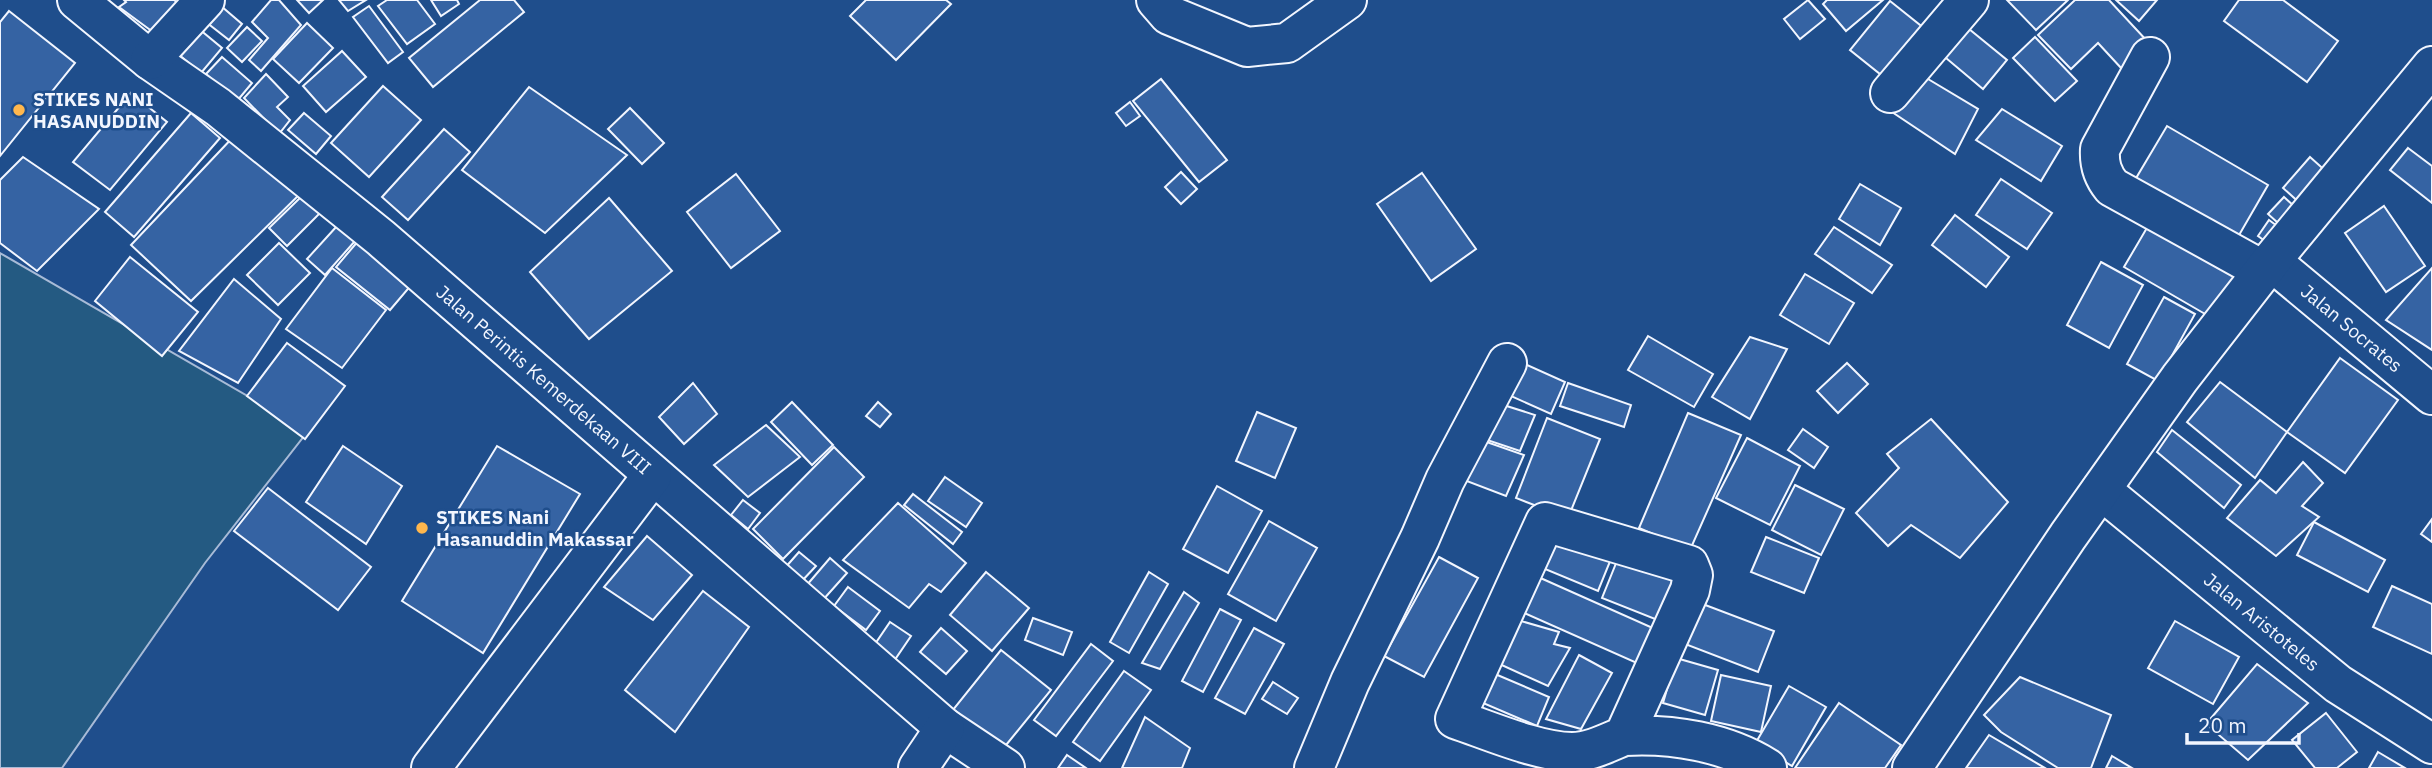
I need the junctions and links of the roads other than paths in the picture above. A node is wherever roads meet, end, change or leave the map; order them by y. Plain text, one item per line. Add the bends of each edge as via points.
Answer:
1 (77, 0) edge
2 (205, 0) edge
3 (1156, 0) edge
4 (1347, 0) edge
5 (1969, 0) edge
6 (2150, 57) dead end
7 (150, 60) junction
8 (2432, 66) edge
9 (1890, 93) dead end
10 (2268, 266) junction
11 (1507, 363) dead end
12 (2432, 395) edge
13 (652, 476) junction
14 (2101, 490) junction
15 (945, 728) junction
16 (1624, 736) junction
17 (2432, 744) edge
18 (431, 768) edge
19 (918, 768) edge
20 (1005, 768) edge
21 (1314, 768) edge
22 (1767, 768) edge
23 (1912, 768) edge

1 - 7 street, Jalan Perintis Kemerdekaan VIII
2 - 7 street
3 - 4 street via 1169,15 1247,47 1287,43
5 - 9 street
6 - 10 street, Jalan Socrates via 2100,149 2105,179 2112,187
7 - 13 street, Jalan Perintis Kemerdekaan VIII via 218,107 380,239
8 - 10 street
10 - 12 street, Jalan Socrates
10 - 14 street via 2180,378
11 - 21 street via 1445,480
13 - 15 street, Jalan Perintis Kemerdekaan VIII
13 - 18 street
14 - 17 street, Jalan Aristoteles via 2338,684
14 - 23 street
15 - 19 street
15 - 20 street, Jalan Perintis Kemerdekaan VIII
16 - 16 street via 1574,752 1552,750 1455,719 1545,522 1689,565 1693,575
16 - 22 street via 1681,738

